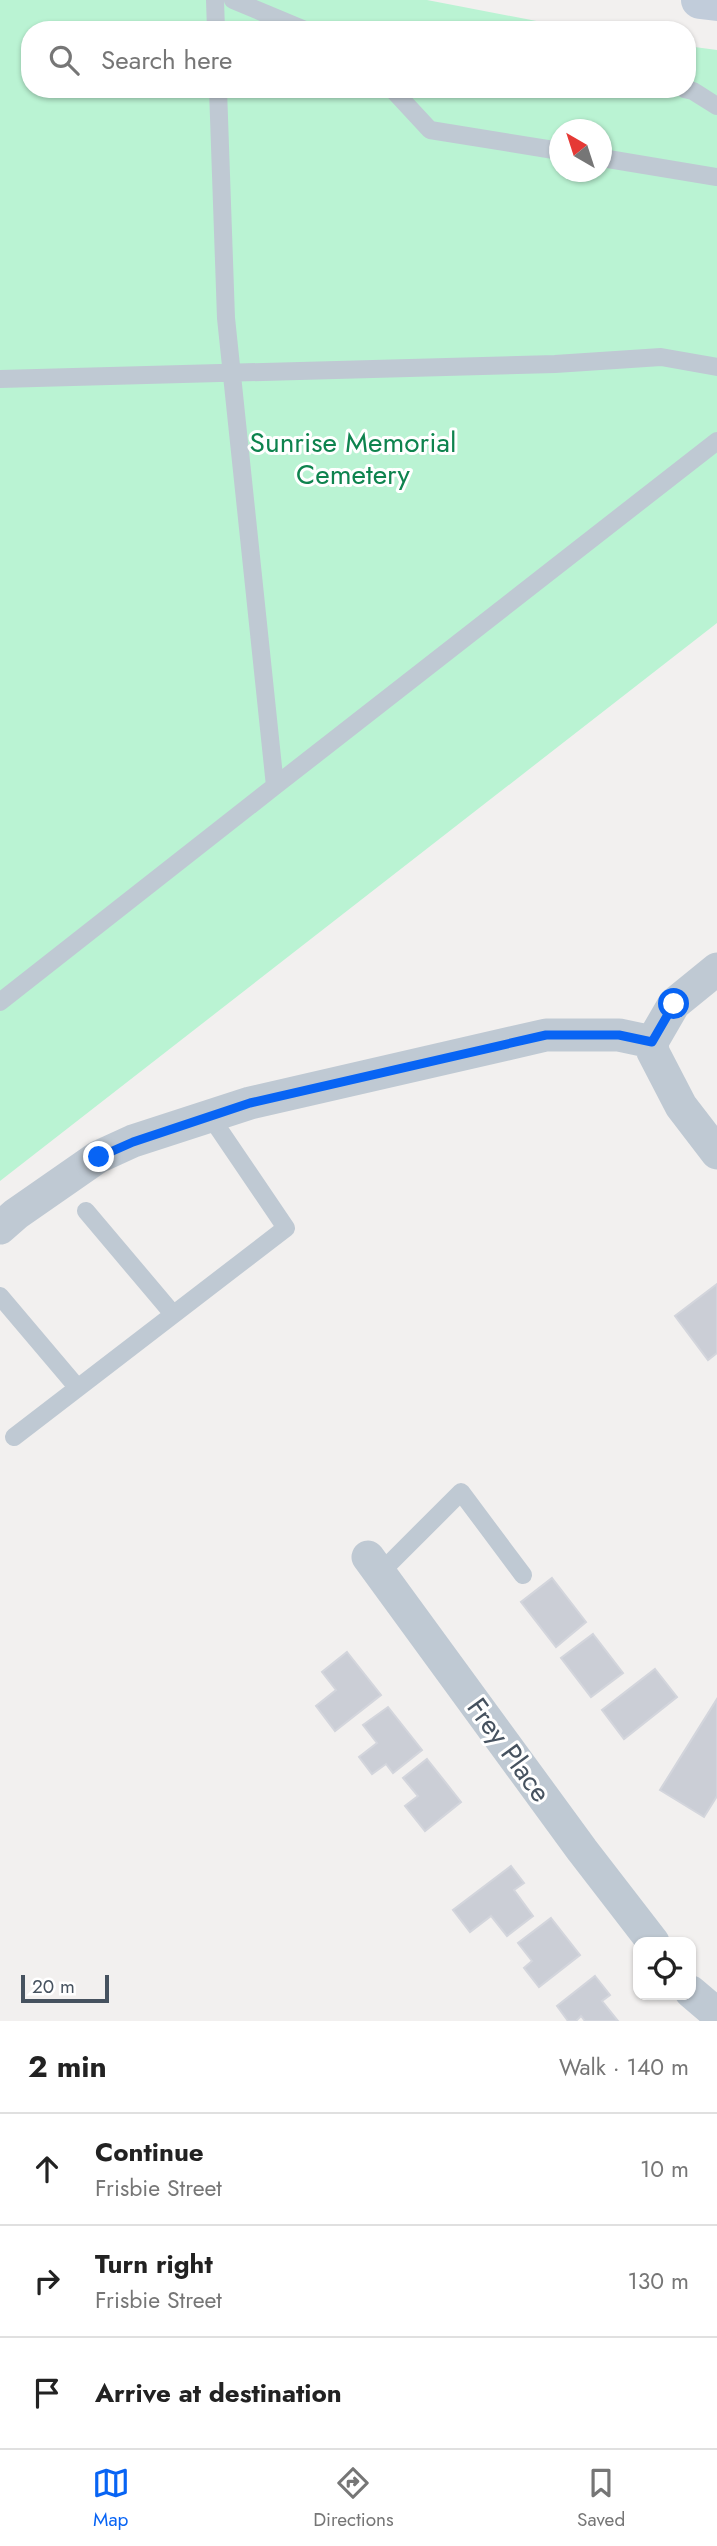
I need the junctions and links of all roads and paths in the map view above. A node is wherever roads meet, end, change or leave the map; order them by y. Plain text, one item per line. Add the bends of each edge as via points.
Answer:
1 (215, 0) edge
2 (233, 0) edge
3 (700, 0) edge
4 (717, 2) edge
5 (216, 21) edge
6 (283, 21) edge
7 (696, 93) edge
8 (218, 98) edge
9 (400, 98) edge
10 (717, 106) edge
11 (549, 149) edge
12 (612, 160) edge
13 (717, 177) edge
14 (717, 367) edge
15 (231, 372) junction
16 (0, 379) edge
17 (717, 441) edge
18 (275, 786) junction
19 (717, 969) edge
20 (0, 1002) edge
21 (652, 1042) junction
22 (210, 1116) junction
23 (717, 1153) edge
24 (86, 1211) dead end
25 (0, 1228) edge
26 (0, 1296) edge
27 (173, 1314) junction
28 (78, 1387) junction
29 (14, 1437) dead end
30 (374, 1565) joint
31 (523, 1575) dead end
32 (649, 1937) edge
33 (696, 1996) edge
34 (717, 2014) edge

1 - 5 lane
2 - 6 lane
3 - 4 main road
7 - 10 lane
8 - 15 lane
9 - 11 lane via 430,130
12 - 13 lane
14 - 15 lane via 661,357
15 - 16 lane
15 - 18 lane
17 - 18 lane
18 - 20 lane
19 - 21 street via 674,1004
21 - 22 street via 619,1035 546,1035
21 - 23 street via 681,1106
22 - 25 street via 99,1157
22 - 27 lane via 286,1228
24 - 27 lane
26 - 28 lane
27 - 28 lane
28 - 29 lane
30 - 31 lane via 461,1492
30 - 32 street, Frey Place
33 - 34 street

